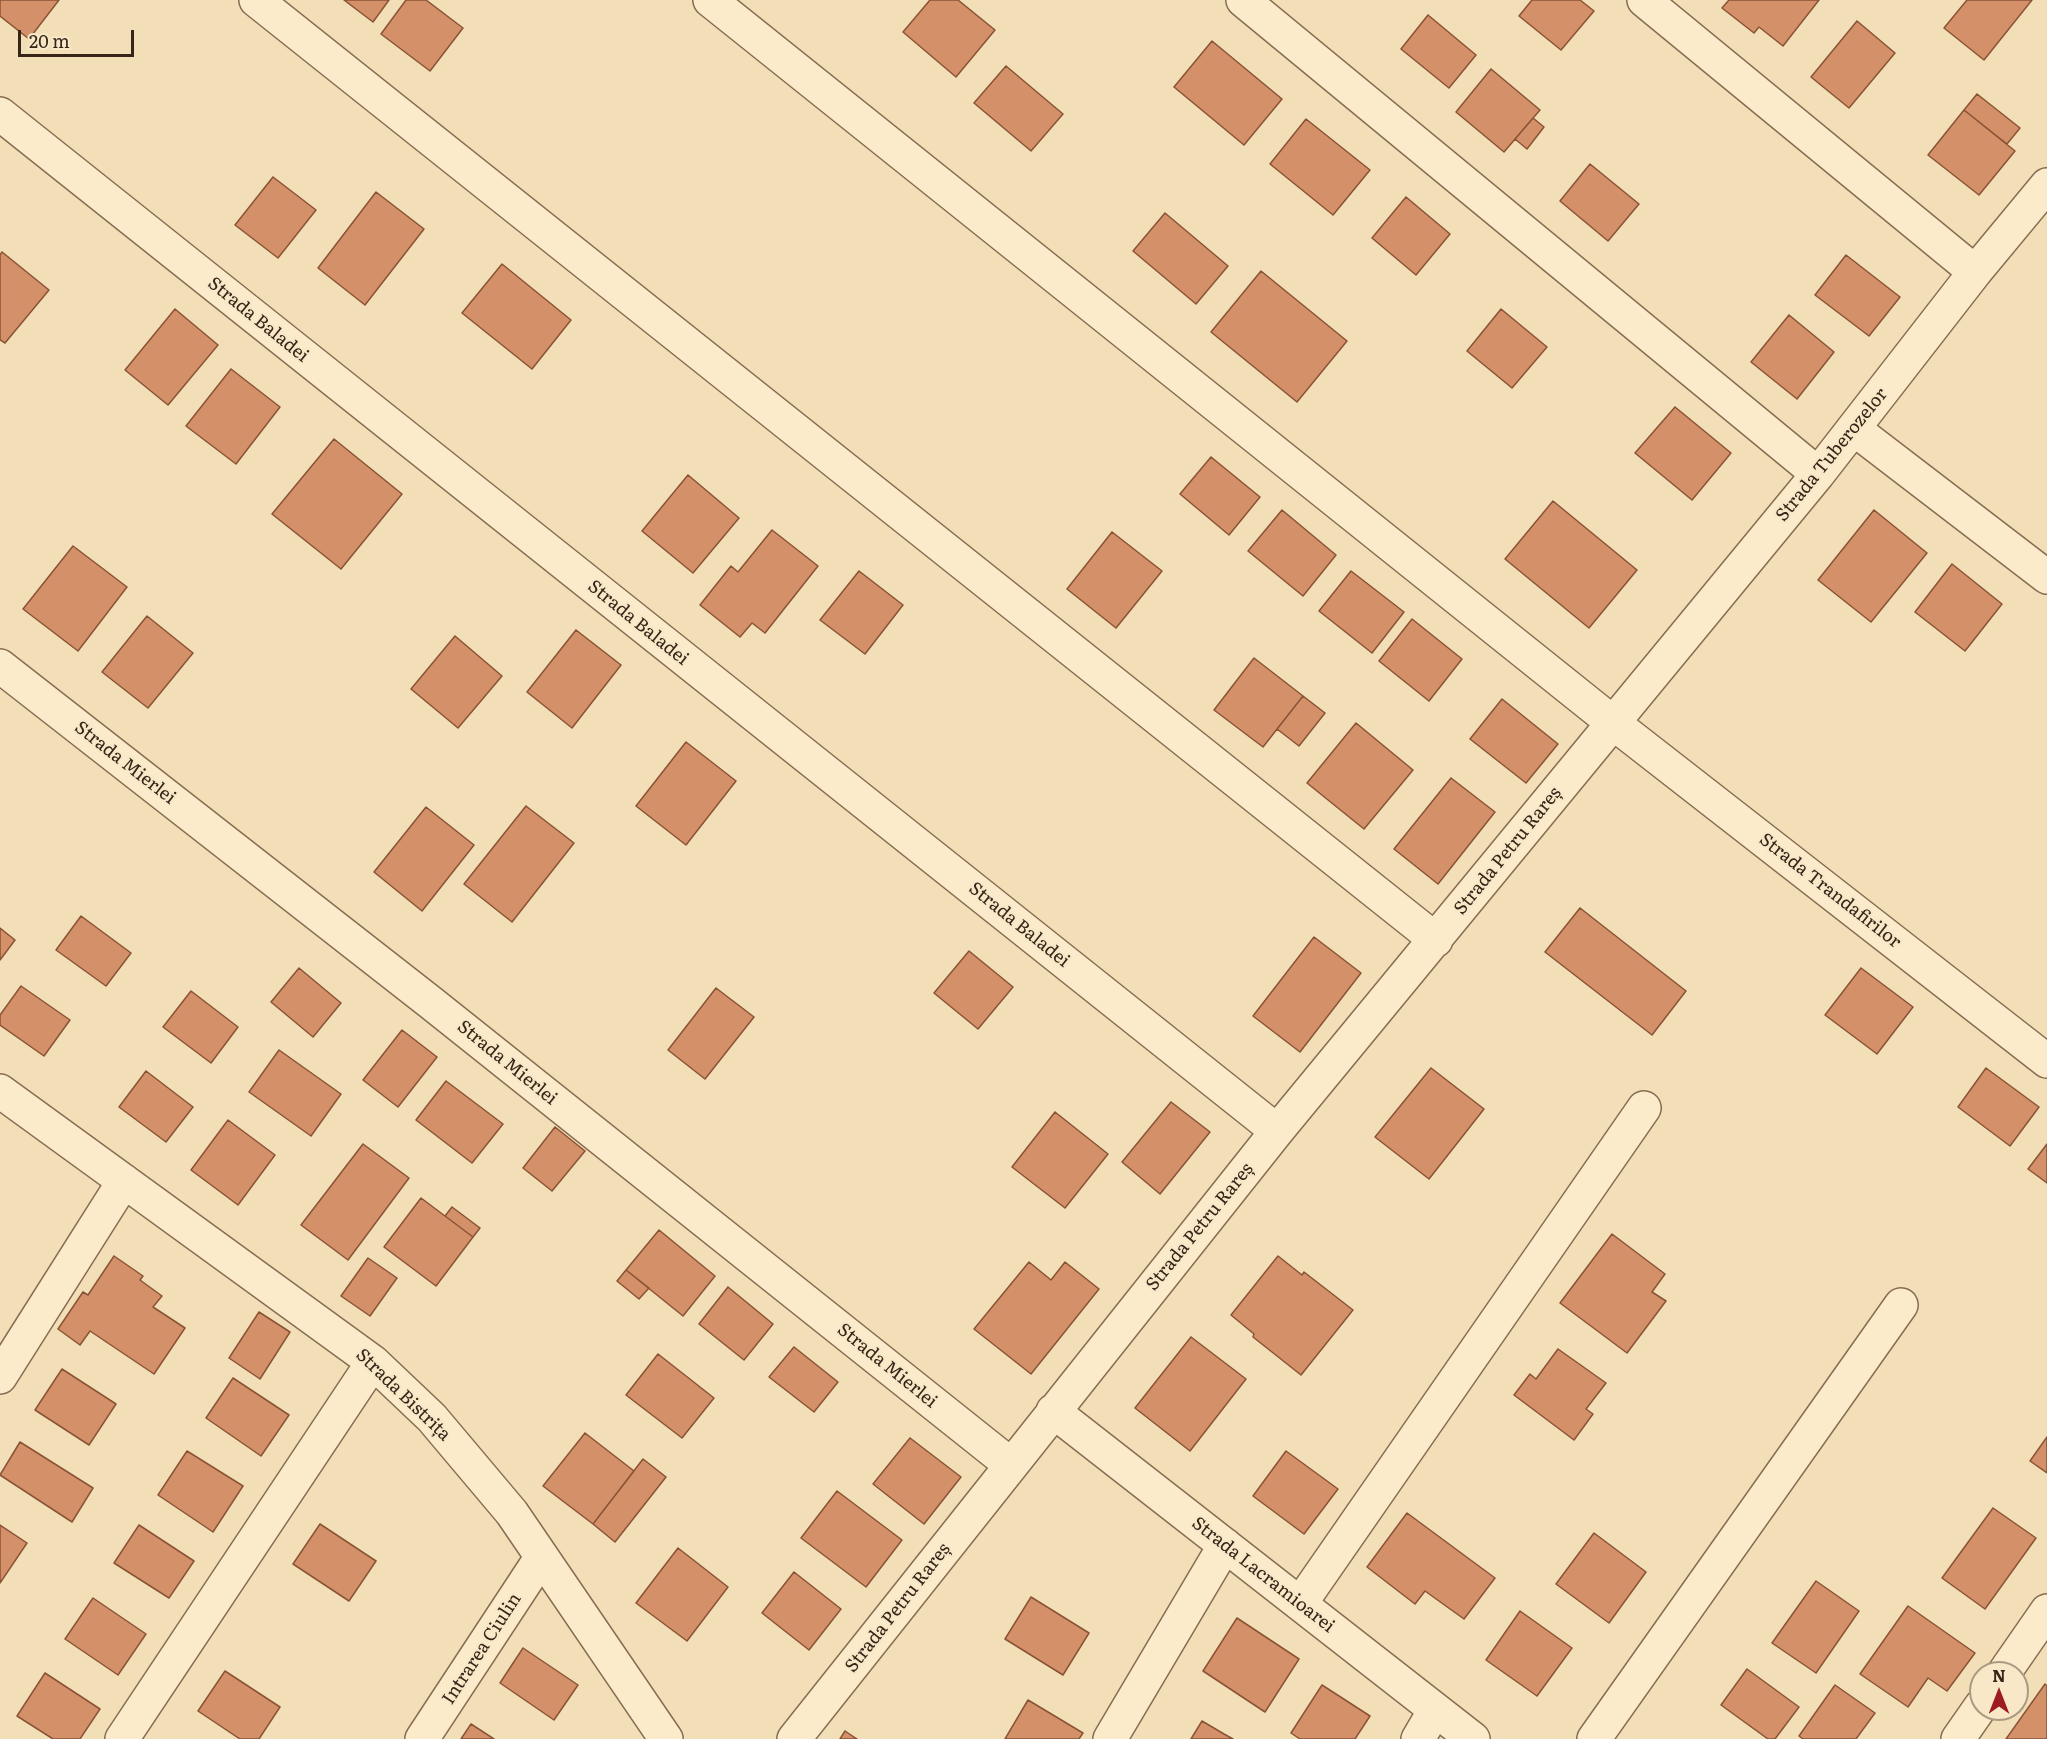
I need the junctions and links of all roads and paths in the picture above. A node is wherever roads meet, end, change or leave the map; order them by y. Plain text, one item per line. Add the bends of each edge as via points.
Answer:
1 (256, 0) edge
2 (710, 0) edge
3 (1243, 0) edge
4 (1644, 0) edge
5 (0, 114) edge
6 (2047, 185) edge
7 (1975, 272) junction
8 (1854, 429) junction
9 (1818, 474) junction
10 (2047, 577) edge
11 (0, 666) edge
12 (1612, 722) junction
13 (1436, 939) junction
14 (2047, 1060) edge
15 (0, 1091) edge
16 (1644, 1108) dead end
17 (1277, 1131) junction
18 (124, 1181) junction
19 (1901, 1305) dead end
20 (373, 1362) junction
21 (0, 1377) edge
22 (1053, 1412) junction
23 (1011, 1465) junction
24 (1225, 1545) junction
25 (541, 1558) junction
26 (1300, 1604) junction
27 (2047, 1611) edge
28 (2012, 1661) edge
29 (1435, 1710) junction
30 (1971, 1721) edge
31 (122, 1739) edge
32 (422, 1739) edge
33 (666, 1739) edge
34 (794, 1739) edge
35 (1110, 1739) edge
36 (1418, 1739) edge
37 (1473, 1739) edge
38 (1594, 1739) edge
39 (1958, 1739) edge

1 - 13 street
2 - 12 street, Strada Trandafirilor
3 - 9 street
4 - 7 street
5 - 17 street, Strada Baladei
6 - 7 street, Strada Tuberozelor
7 - 8 street, Strada Tuberozelor
8 - 9 street, Strada Tuberozelor
8 - 10 street
9 - 12 street, Strada Tuberozelor
11 - 23 street, Strada Mierlei via 430,1002
12 - 13 street, Strada Petru Rareș
12 - 14 street, Strada Trandafirilor
13 - 17 street, Strada Petru Rareș
15 - 18 street, Strada Bistrița
16 - 26 street
17 - 22 street, Strada Petru Rareș
18 - 20 street, Strada Bistrița
18 - 21 street
19 - 38 street
20 - 25 street, Strada Bistrița via 432,1418 512,1513
20 - 31 street
22 - 23 street, Strada Petru Rareș
22 - 24 street, Strada Lacramioarei
23 - 34 street, Strada Petru Rareș
24 - 26 street, Strada Lacramioarei
24 - 35 street
25 - 32 street, Intrarea Ciulin
25 - 33 street, Strada Bistrița
26 - 29 street, Strada Lacramioarei
27 - 28 street
29 - 36 street
29 - 37 street, Strada Lacramioarei
30 - 39 street

